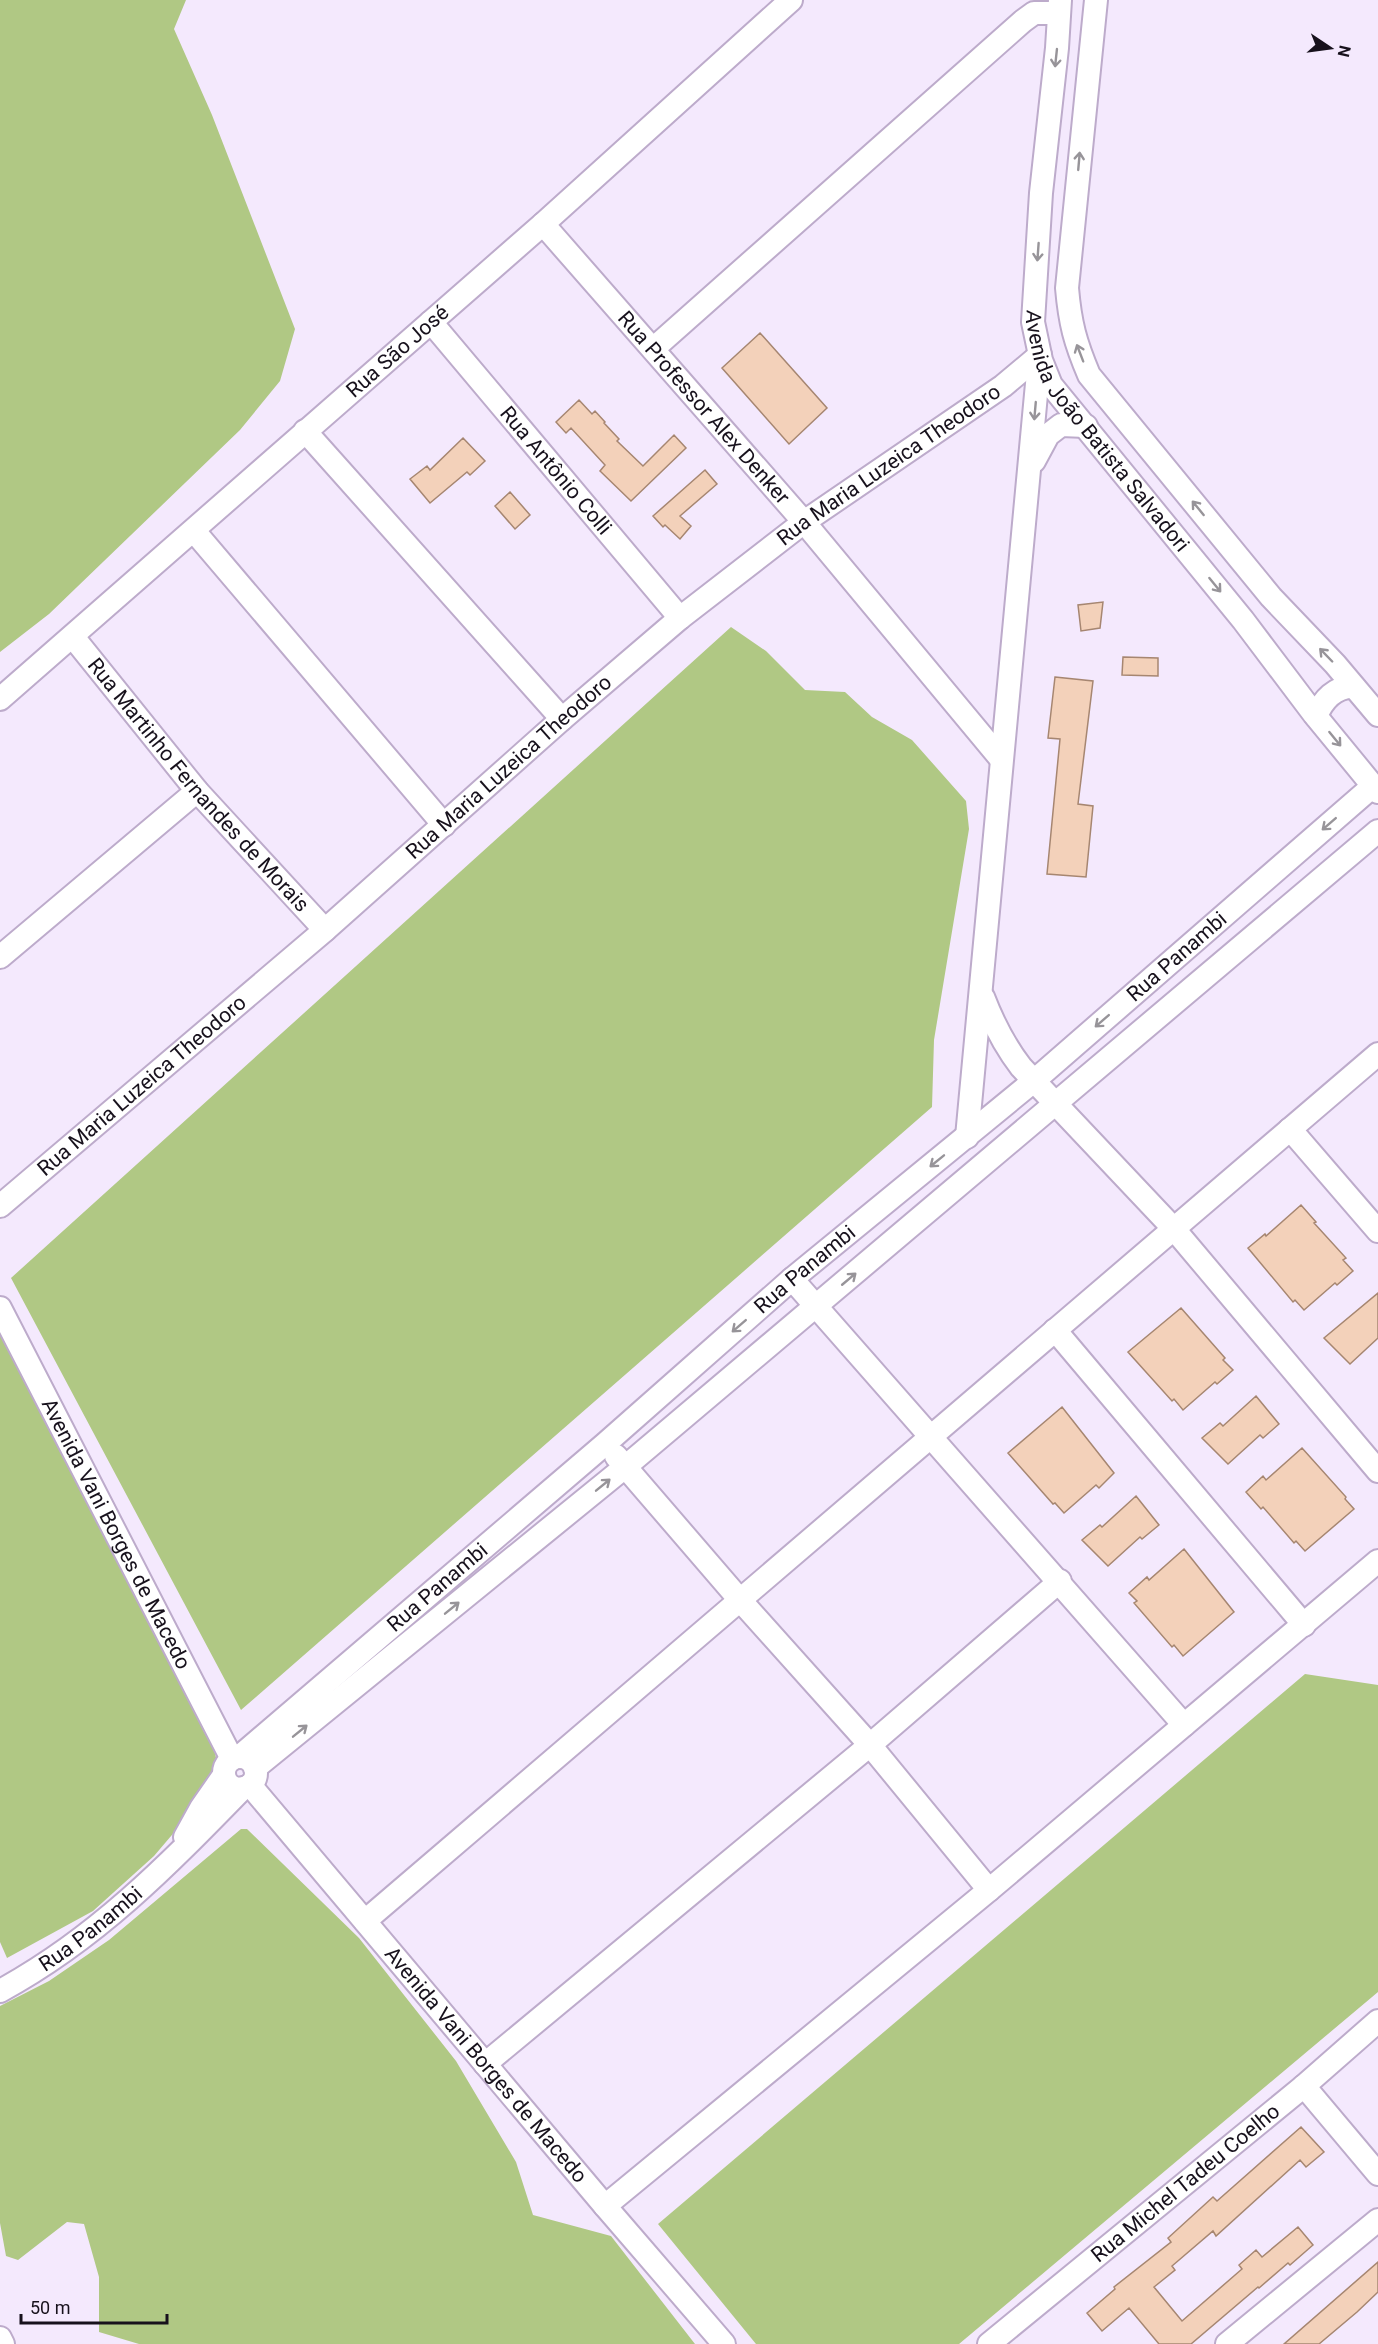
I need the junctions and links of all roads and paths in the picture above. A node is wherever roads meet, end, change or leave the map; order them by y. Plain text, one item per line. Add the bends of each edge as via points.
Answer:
1 (791, 0) edge
2 (1096, 0) edge
3 (1059, 6) edge
4 (543, 224) junction
5 (431, 322) junction
6 (653, 349) junction
7 (1040, 355) junction
8 (1086, 426) junction
9 (305, 431) junction
10 (1030, 468) junction
11 (804, 522) junction
12 (194, 531) junction
13 (680, 618) junction
14 (73, 637) junction
15 (1354, 687) junction
16 (0, 699) edge
17 (1378, 715) edge
18 (1316, 717) junction
19 (562, 718) junction
20 (1001, 759) junction
21 (1375, 789) edge
22 (197, 791) junction
23 (444, 825) junction
24 (1378, 831) edge
25 (325, 930) junction
26 (0, 957) edge
27 (981, 992) junction
28 (1378, 1053) edge
29 (1035, 1080) junction
30 (1056, 1103) junction
31 (1290, 1129) junction
32 (967, 1137) junction
33 (0, 1206) edge
34 (1174, 1229) junction
35 (1378, 1231) edge
36 (792, 1279) junction
37 (817, 1306) junction
38 (0, 1308) edge
39 (1055, 1330) junction
40 (932, 1436) junction
41 (605, 1444) junction
42 (625, 1467) junction
43 (1378, 1471) edge
44 (1378, 1561) edge
45 (1060, 1581) junction
46 (740, 1600) junction
47 (1304, 1625) junction
48 (1184, 1725) junction
49 (870, 1745) junction
50 (241, 1772) junction
51 (989, 1890) junction
52 (365, 1921) junction
53 (0, 1991) edge
54 (1378, 2021) edge
55 (485, 2064) junction
56 (1304, 2086) junction
57 (1378, 2174) edge
58 (605, 2206) junction
59 (1378, 2220) edge
60 (0, 2338) edge
61 (3, 2344) edge
62 (724, 2344) edge
63 (988, 2344) edge
64 (1227, 2344) edge

1 - 4 street, Rua São José
15 -> 2 street, Avenida João Batista Salvadori via 1271,597 1089,375 1079,353 1070,325 1067,288
3 - 6 street via 1023,21
3 -> 7 street, Avenida João Batista Salvadori via 1033,322
4 - 5 street, Rua São José
4 - 6 street, Rua Professor Alex Denker
5 - 9 street, Rua São José
5 - 13 street, Rua Antônio Colli
6 - 11 street, Rua Professor Alex Denker
7 - 8 street, Avenida João Batista Salvadori via 1051,385
7 -> 10 street
7 - 11 street, Rua Maria Luzeica Theodoro via 1003,386
8 - 10 street via 1061,425 1048,435
8 -> 18 street, Avenida João Batista Salvadori
9 - 12 street, Rua São José
9 - 19 street
10 - 20 street
11 - 13 street, Rua Maria Luzeica Theodoro
11 - 20 street, Rua Professor Alex Denker
12 - 14 street, Rua São José
12 - 23 street
13 - 19 street, Rua Maria Luzeica Theodoro
14 - 16 street, Rua São José
14 - 22 street, Rua Martinho Fernandes de Morais
15 - 17 street, Avenida João Batista Salvadori
15 - 18 street via 1335,691
18 -> 21 street, Avenida João Batista Salvadori
19 - 23 street, Rua Maria Luzeica Theodoro
20 - 27 street
21 -> 29 street, Rua Panambi
22 - 25 street, Rua Martinho Fernandes de Morais
22 - 26 street
23 - 25 street, Rua Maria Luzeica Theodoro
24 - 30 street, Rua Panambi
25 - 33 street, Rua Maria Luzeica Theodoro
27 - 29 street via 1005,1047
27 - 32 street
28 - 31 street
29 - 30 street
29 - 32 street, Rua Panambi
30 - 34 street
37 -> 30 street, Rua Panambi
31 - 34 street
31 - 35 street
32 -> 36 street, Rua Panambi
34 - 39 street
34 - 43 street
36 - 37 street
36 -> 41 street, Rua Panambi
37 - 40 street
37 - 42 street, Rua Panambi
38 - 50 street, Avenida Vani Borges de Macedo
39 - 40 street
39 - 47 street
40 - 45 street
40 - 46 street
41 - 42 street
41 - 50 street, Rua Panambi
42 - 46 street
50 -> 42 street, Rua Panambi
44 - 47 street
45 - 48 street
45 - 49 street
46 - 49 street
46 - 52 street
47 - 48 street
48 - 51 street
49 - 51 street
49 - 55 street
50 - 52 street, Avenida Vani Borges de Macedo
50 - 53 street, Rua Panambi via 201,1808 173,1860 95,1930 39,1970
51 - 58 street
52 - 55 street, Avenida Vani Borges de Macedo
54 - 56 street, Rua Michel Tadeu Coelho
55 - 58 street, Avenida Vani Borges de Macedo
56 - 57 street
56 - 63 street, Rua Michel Tadeu Coelho
58 - 62 street, Avenida Vani Borges de Macedo
59 - 64 street
60 - 61 street

